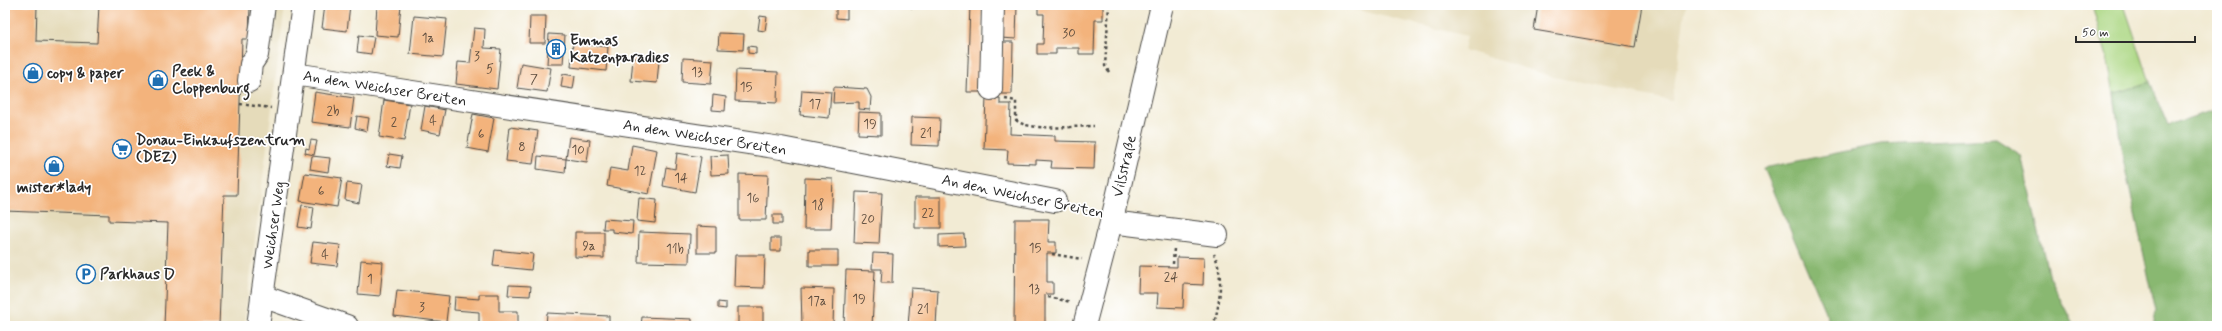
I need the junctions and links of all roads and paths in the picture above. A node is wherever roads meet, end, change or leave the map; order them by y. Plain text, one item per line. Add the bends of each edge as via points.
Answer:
1 (264, 5) edge
2 (303, 5) edge
3 (993, 5) edge
4 (1109, 5) edge
5 (1162, 5) edge
6 (1109, 72) dead end
7 (294, 74) junction
8 (250, 81) dead end
9 (998, 94) joint
10 (240, 104) dead end
11 (289, 110) junction
12 (1094, 126) dead end
13 (1055, 201) joint
14 (1112, 219) junction
15 (1206, 233) joint
16 (1052, 254) dead end
17 (1100, 263) junction
18 (262, 296) junction
19 (1048, 297) dead end
20 (1086, 316) edge
21 (258, 326) edge
22 (347, 326) edge
23 (1213, 326) edge

1 - 8 street via 257,55 251,64
2 - 7 street, Weichser Weg
3 - 9 street
4 - 6 path via 1105,66
5 - 14 street, Vilsstraße
7 - 11 street, Weichser Weg
7 - 13 street, An den Weichser Breiten via 781,148
9 - 12 path via 1016,101 1016,120 1019,123 1036,127
10 - 11 path
11 - 18 street, Weichser Weg
13 - 14 path, An den Weichser Breiten
14 - 15 street
14 - 17 street, Vilsstraße
15 - 23 path via 1220,270
16 - 17 path
17 - 20 street, Vilsstraße
18 - 21 street, Weichser Weg
18 - 22 street
19 - 20 path

